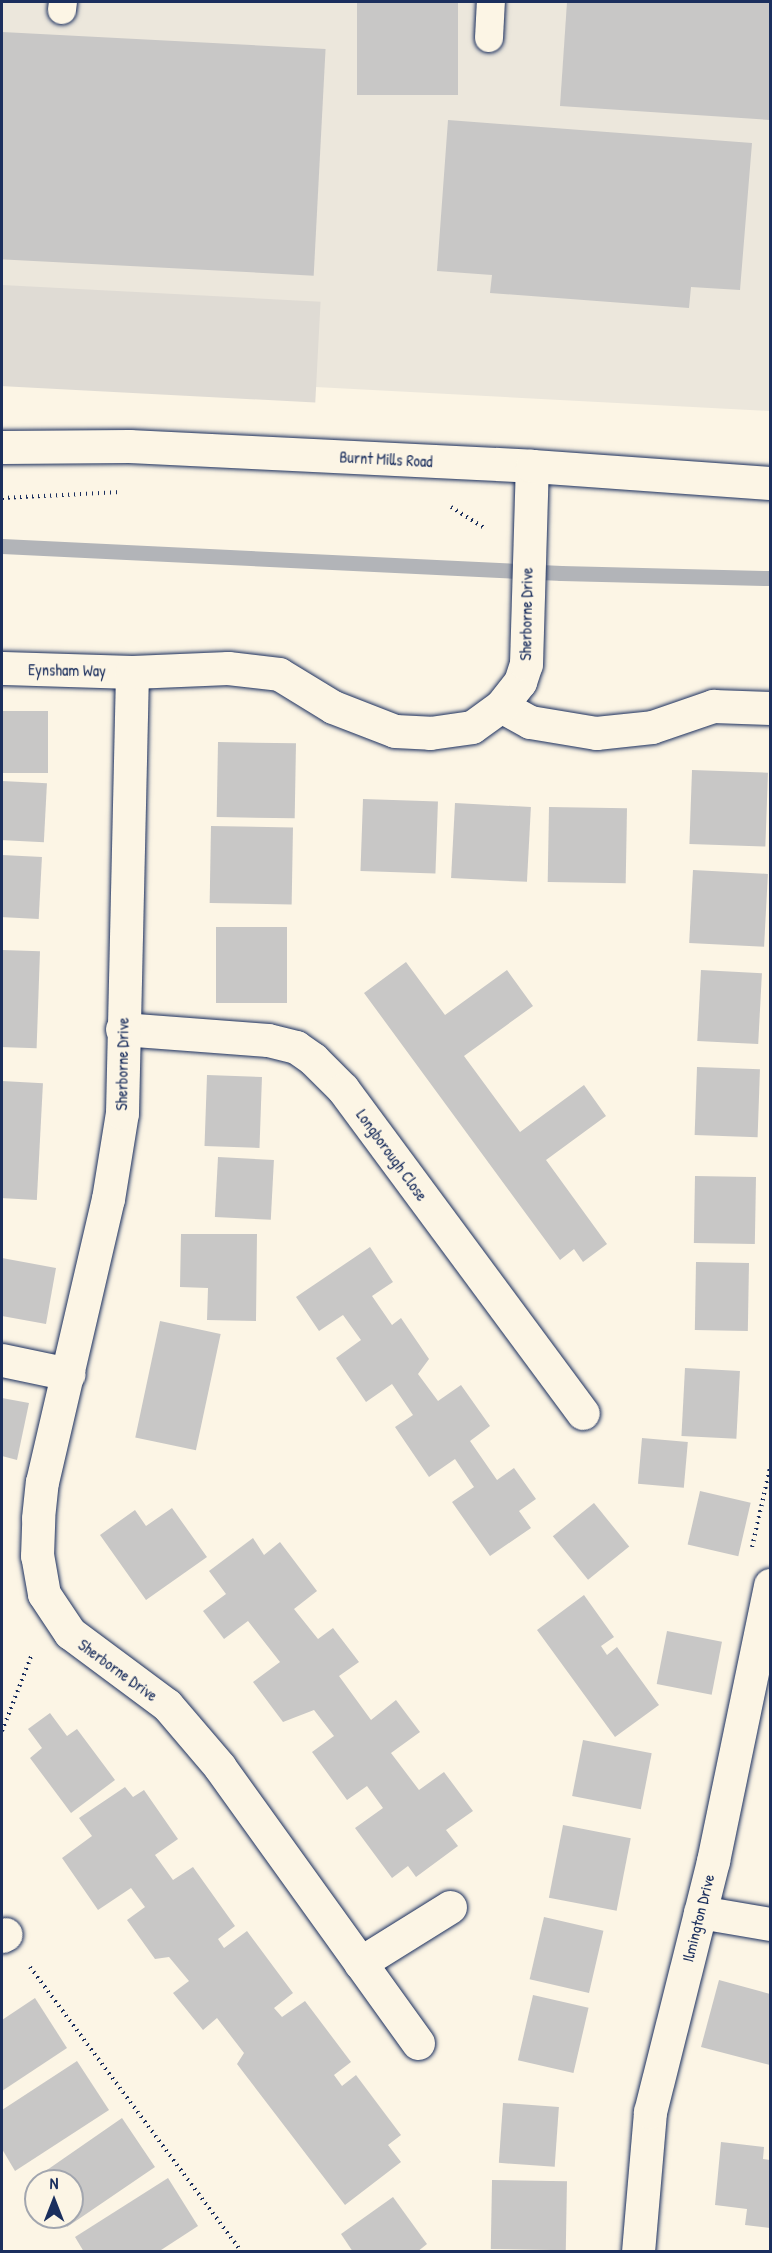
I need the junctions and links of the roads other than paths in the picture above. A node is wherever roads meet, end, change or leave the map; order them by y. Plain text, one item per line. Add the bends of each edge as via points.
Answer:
1 (491, 2) edge
2 (489, 38) dead end
3 (2, 447) edge
4 (532, 466) junction
5 (771, 483) edge
6 (2, 668) edge
7 (132, 672) junction
8 (501, 706) junction
9 (771, 708) edge
10 (122, 1029) junction
11 (2, 1360) edge
12 (69, 1374) junction
13 (583, 1413) dead end
14 (771, 1585) edge
15 (450, 1907) dead end
16 (700, 1912) junction
17 (771, 1924) edge
18 (360, 1963) junction
19 (418, 2043) dead end
20 (638, 2252) edge

1 - 2 lane
3 - 4 street, Burnt Mills Road via 129,446
4 - 5 street, Burnt Mills Road
4 - 8 street, Sherborne Drive via 526,664 520,682
6 - 7 street, Eynsham Way
7 - 8 street, Sherborne Drive via 228,668 279,674 333,707 395,731 430,733 472,727
7 - 10 street, Sherborne Drive
8 - 9 street via 530,722 596,733 652,727 713,706
10 - 12 street, Sherborne Drive via 122,1113 108,1199
10 - 13 street, Longborough Close via 268,1040 296,1047 314,1059 343,1089
11 - 12 street
12 - 18 street, Sherborne Drive via 42,1482 37,1556 44,1594 70,1634 167,1706 205,1749
14 - 16 street, Ilmington Drive
15 - 18 street
16 - 17 street
16 - 20 street, Ilmington Drive via 650,2112
18 - 19 street, Sherborne Drive

